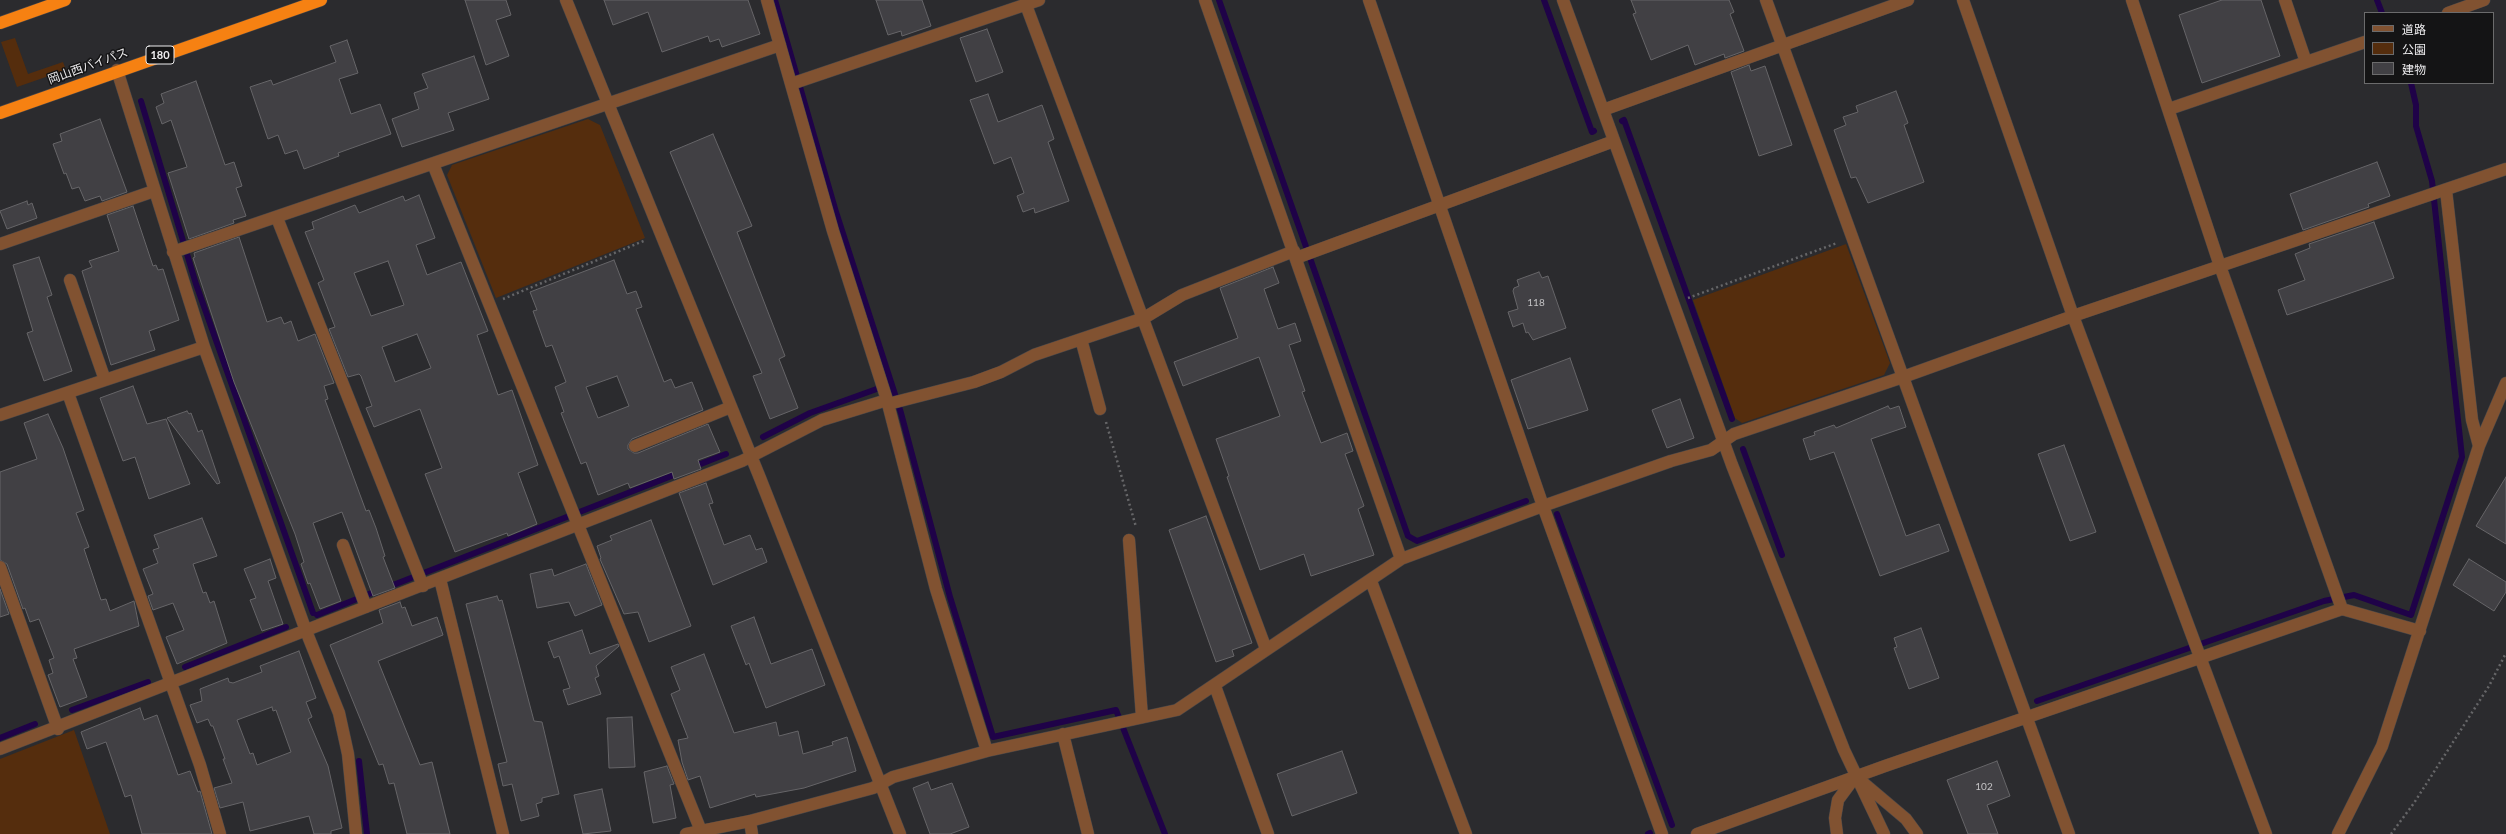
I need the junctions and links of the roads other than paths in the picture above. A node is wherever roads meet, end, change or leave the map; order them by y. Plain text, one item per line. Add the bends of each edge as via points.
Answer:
1 (65, 0) edge
2 (321, 0) edge
3 (566, 0) edge
4 (767, 0) edge
5 (1040, 0) edge
6 (1205, 0) edge
7 (1369, 0) edge
8 (1563, 0) edge
9 (1766, 0) edge
10 (1908, 0) edge
11 (1963, 0) edge
12 (2132, 0) edge
13 (2285, 0) edge
14 (2484, 0) edge
15 (1026, 5) junction
16 (2451, 12) edge
17 (0, 23) edge
18 (2364, 42) edge
19 (780, 45) junction
20 (1784, 46) junction
21 (2306, 62) junction
22 (117, 70) junction
23 (797, 82) junction
24 (607, 104) junction
25 (2169, 109) junction
26 (1603, 110) junction
27 (0, 112) edge
28 (1614, 141) junction
29 (433, 164) junction
30 (2506, 169) edge
31 (154, 191) junction
32 (2438, 193) junction
33 (1439, 207) junction
34 (277, 218) junction
35 (0, 244) edge
36 (180, 250) junction
37 (1301, 254) junction
38 (2220, 266) junction
39 (70, 280) dead end
40 (2073, 316) junction
41 (1144, 318) junction
42 (1081, 339) junction
43 (204, 347) junction
44 (1903, 377) junction
45 (105, 380) junction
46 (2506, 383) edge
47 (68, 392) junction
48 (889, 397) junction
49 (731, 407) junction
50 (1100, 409) road end
51 (0, 415) edge
52 (1723, 442) junction
53 (634, 446) dead end
54 (2480, 446) junction
55 (752, 457) junction
56 (1543, 506) junction
57 (576, 517) junction
58 (1129, 540) road end
59 (342, 545) dead end
60 (1402, 559) junction
61 (0, 567) edge
62 (420, 579) junction
63 (440, 579) junction
64 (1371, 581) junction
65 (364, 601) junction
66 (2340, 601) junction
67 (306, 631) junction
68 (2420, 631) junction
69 (1266, 649) junction
70 (2198, 651) junction
71 (170, 684) junction
72 (1215, 686) junction
73 (1142, 716) junction
74 (2028, 718) junction
75 (58, 728) junction
76 (1063, 734) junction
77 (0, 750) edge
78 (987, 751) junction
79 (1856, 776) junction
80 (881, 783) junction
81 (750, 821) junction
82 (701, 831) junction
83 (220, 834) edge
84 (356, 834) edge
85 (503, 834) edge
86 (686, 834) edge
87 (752, 834) edge
88 (900, 834) edge
89 (1088, 834) edge
90 (1268, 834) edge
91 (1466, 834) edge
92 (1662, 834) edge
93 (1698, 834) edge
94 (1837, 834) edge
95 (1884, 834) edge
96 (1917, 834) edge
97 (2069, 834) edge
98 (2266, 834) edge
99 (2338, 834) edge

1 - 17 highway
2 - 22 highway, 岡山西バイパス / 180
3 - 24 street
4 - 19 street
5 - 15 street
6 - 37 street
7 - 33 street
8 - 26 street
9 - 20 street
10 - 20 street
11 - 40 street
12 - 25 street
13 - 21 street
14 - 16 street
15 - 23 street
15 - 41 street
18 - 21 street
19 - 23 street
19 - 24 street
20 - 26 street
20 - 44 street
21 - 25 street
22 - 27 highway, 岡山西バイパス / 180
22 - 31 street
23 - 48 street via 833,231
24 - 29 street
24 - 49 street
25 - 38 street
26 - 28 street
28 - 33 street
28 - 52 street
29 - 34 street
29 - 57 street
30 - 32 street
31 - 35 street
31 - 36 street
32 - 38 street
32 - 54 street via 2472,420
33 - 37 street
33 - 56 street
34 - 36 street
34 - 62 street
36 - 43 street
37 - 41 street via 1182,295
37 - 60 street
38 - 40 street
38 - 66 street
39 - 45 street
40 - 44 street
40 - 70 street
41 - 42 street
41 - 69 street
42 - 48 street via 1034,355 974,382
42 - 50 street
43 - 45 street
43 - 67 street
44 - 52 street via 1734,434
44 - 74 street
45 - 47 street
46 - 54 street
47 - 51 street
47 - 71 street
48 - 55 street via 822,420
48 - 78 street via 936,589
49 - 53 street
49 - 55 street
52 - 56 street via 1711,450 1671,461
52 - 79 street
54 - 68 street
55 - 57 street
55 - 80 street
56 - 60 street
56 - 92 street
57 - 63 street
57 - 82 street
58 - 73 street
59 - 65 street
60 - 64 street
61 - 75 street
62 - 63 street
62 - 65 street
63 - 85 street
64 - 69 street
64 - 91 street
65 - 67 street
66 - 68 street
66 - 70 street
67 - 71 street
67 - 84 street via 339,713 348,754
68 - 99 street via 2382,746
69 - 72 street
70 - 74 street
70 - 98 street
71 - 75 street
71 - 83 street via 200,766
72 - 73 street via 1178,710
72 - 90 street
73 - 76 street
74 - 79 street
74 - 97 street
75 - 77 street
76 - 78 street
76 - 89 street
78 - 80 street via 893,777
79 - 93 street
79 - 94 street via 1838,800 1835,818
79 - 95 street
79 - 96 street via 1906,819
80 - 81 street via 873,788
80 - 88 street
81 - 82 street
81 - 87 street
82 - 86 street

